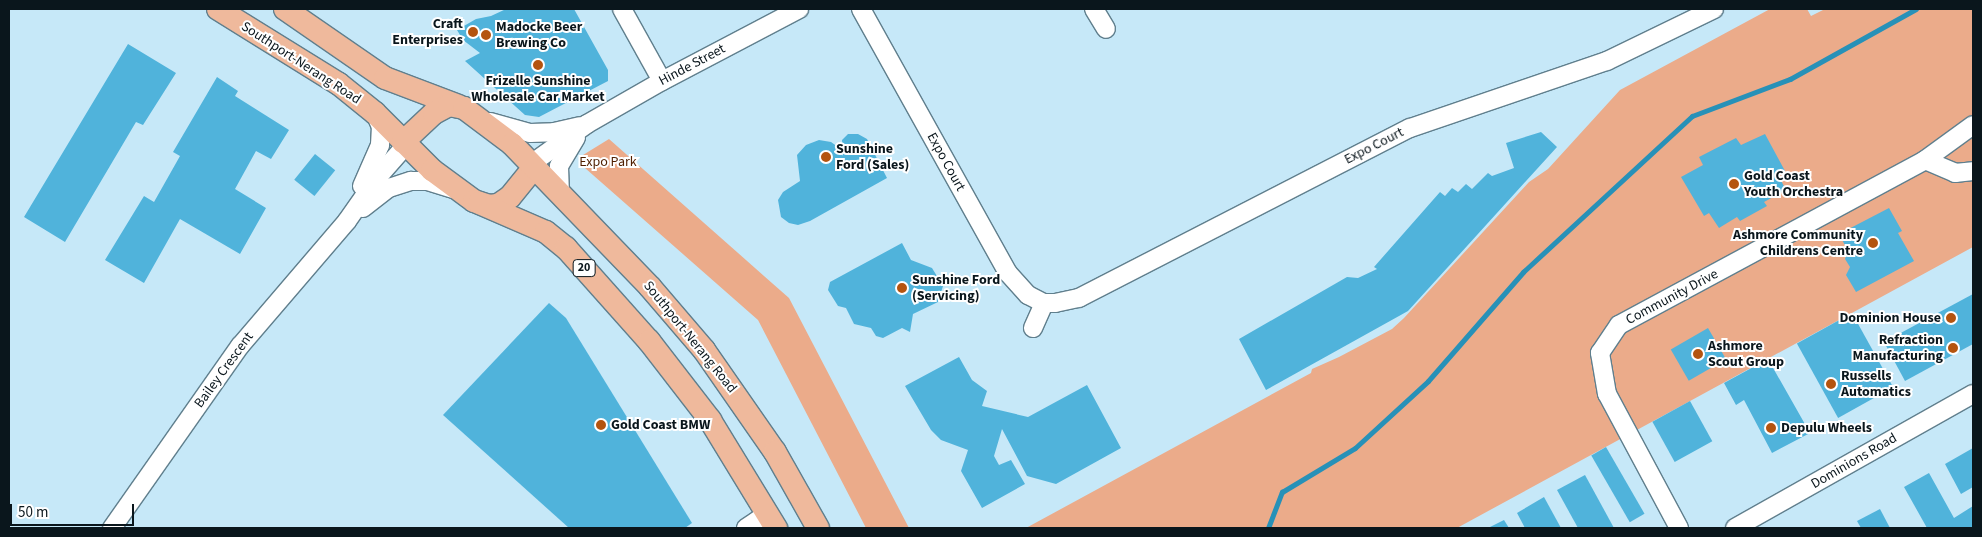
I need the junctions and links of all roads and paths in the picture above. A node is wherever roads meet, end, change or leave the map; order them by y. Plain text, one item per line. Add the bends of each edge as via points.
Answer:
1 (218, 9) edge
2 (285, 9) edge
3 (622, 9) edge
4 (799, 9) edge
5 (861, 9) edge
6 (1094, 9) edge
7 (1714, 9) edge
8 (1106, 29) dead end
9 (662, 81) junction
10 (459, 106) junction
11 (375, 113) junction
12 (480, 119) junction
13 (587, 124) junction
14 (1973, 125) edge
15 (404, 144) junction
16 (1925, 160) junction
17 (532, 166) junction
18 (1973, 170) edge
19 (560, 195) junction
20 (469, 197) junction
21 (347, 221) junction
22 (1044, 303) junction
23 (1033, 328) dead end
24 (1973, 394) edge
25 (806, 506) junction
26 (775, 527) edge
27 (112, 528) edge
28 (746, 528) edge
29 (818, 528) edge
30 (1679, 528) edge
31 (1735, 528) edge

1 - 11 main road, Southport-Nerang Road / 20 via 338,84
2 - 10 main road, 20 via 385,78
3 - 9 street
4 - 9 street, Hinde Street
5 - 22 street, Expo Court via 1008,273 1028,295
6 - 8 street
7 - 22 street, Expo Court via 1607,61 1410,128 1079,298
9 - 13 street, Hinde Street
10 - 12 main road, 20
10 - 15 main road via 442,107
11 - 15 main road, Southport-Nerang Road / 20
11 - 21 street via 381,127 380,145
12 - 13 street, Hinde Street via 530,134
12 - 17 main road, 20 via 512,144
13 - 17 street, Hinde Street
13 - 19 street, Hinde Street via 559,166
14 - 16 street, Community Drive
15 - 20 main road, 20
15 - 21 street, Bailey Crescent
16 - 18 street via 1954,173
16 - 30 street, Community Drive via 1619,325 1600,353 1607,394
17 - 19 main road, Southport-Nerang Road / 20
17 - 20 main road via 510,197 498,205
19 - 25 main road, Southport-Nerang Road / 20 via 650,287 704,350 775,452
20 - 21 street, Bailey Crescent via 427,181 401,183 389,188
20 - 26 main road, 20 via 546,232 566,248 649,341 710,420
21 - 27 street, Bailey Crescent via 240,346
22 - 23 street
24 - 31 street, Dominions Road
25 - 26 main road
25 - 29 main road, Southport-Nerang Road / 20
26 - 28 street via 758,520

